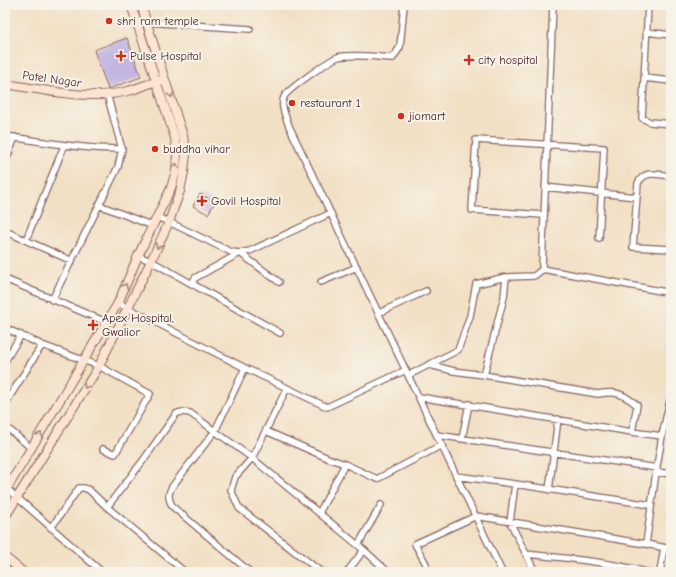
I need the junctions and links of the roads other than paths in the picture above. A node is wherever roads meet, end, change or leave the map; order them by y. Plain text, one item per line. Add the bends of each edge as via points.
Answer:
1 (132, 5) edge
2 (141, 5) edge
3 (404, 5) edge
4 (553, 5) edge
5 (648, 5) edge
6 (146, 22) junction
7 (250, 29) dead end
8 (646, 32) junction
9 (671, 35) edge
10 (165, 78) junction
11 (644, 78) junction
12 (157, 81) junction
13 (671, 81) edge
14 (5, 84) edge
15 (107, 94) junction
16 (671, 124) edge
17 (5, 136) edge
18 (15, 137) junction
19 (547, 145) junction
20 (64, 146) junction
21 (122, 149) junction
22 (5, 163) edge
23 (671, 176) edge
24 (545, 187) junction
25 (601, 193) junction
26 (636, 197) junction
27 (99, 205) junction
28 (331, 213) junction
29 (543, 214) junction
30 (157, 217) junction
31 (169, 222) junction
32 (153, 226) junction
33 (5, 231) edge
34 (599, 238) dead end
35 (26, 240) junction
36 (671, 249) edge
37 (240, 253) junction
38 (138, 256) junction
39 (72, 261) junction
40 (151, 261) junction
41 (357, 267) junction
42 (543, 269) junction
43 (506, 277) junction
44 (5, 278) edge
45 (279, 282) dead end
46 (321, 282) dead end
47 (192, 284) junction
48 (426, 291) dead end
49 (671, 293) edge
50 (52, 300) junction
51 (118, 303) junction
52 (128, 308) junction
53 (379, 313) junction
54 (106, 322) junction
55 (5, 328) edge
56 (280, 333) dead end
57 (21, 336) junction
58 (42, 345) junction
59 (84, 360) junction
60 (5, 361) edge
61 (429, 365) junction
62 (99, 366) junction
63 (245, 368) junction
64 (408, 373) junction
65 (484, 375) junction
66 (288, 388) junction
67 (671, 396) edge
68 (419, 397) junction
69 (5, 404) edge
70 (469, 404) junction
71 (558, 419) junction
72 (5, 426) edge
73 (215, 431) junction
74 (266, 431) junction
75 (632, 432) junction
76 (437, 435) junction
77 (662, 436) junction
78 (462, 439) junction
79 (442, 445) junction
80 (31, 448) junction
81 (103, 449) dead end
82 (554, 453) junction
83 (252, 458) junction
84 (345, 464) junction
85 (656, 470) junction
86 (671, 474) edge
87 (456, 476) junction
88 (515, 484) junction
89 (6, 489) edge
90 (549, 490) junction
91 (17, 497) junction
92 (381, 504) dead end
93 (651, 506) junction
94 (107, 507) junction
95 (320, 513) junction
96 (476, 516) junction
97 (5, 517) edge
98 (510, 522) junction
99 (50, 528) junction
100 (646, 544) junction
101 (358, 545) junction
102 (664, 548) junction
103 (671, 549) edge
104 (364, 550) junction
105 (526, 554) junction
106 (5, 557) edge
107 (426, 564) dead end
108 (499, 571) edge
109 (642, 571) edge
110 (23, 572) edge
111 (102, 572) edge
112 (185, 572) edge
113 (250, 572) edge
114 (322, 572) edge
115 (347, 572) edge
116 (388, 572) edge
117 (535, 572) edge
118 (660, 572) edge

1 - 12 main road
2 - 6 main road
3 - 28 street via 400,47 393,58 336,58 284,95 282,106 289,126
4 - 19 street
5 - 8 street
6 - 7 street
6 - 10 main road
8 - 9 street
8 - 11 street
10 - 12 main road, Patel Nagar
10 -> 31 main road via 186,154 180,191
11 - 13 street
11 - 16 street via 642,118 650,122
12 - 15 main road, Patel Nagar via 128,91
30 -> 12 main road via 171,188 177,154 175,138
14 - 15 main road, Patel Nagar via 80,96
15 - 21 street
17 - 18 street
18 - 20 street
18 - 22 street
19 - 24 street
19 - 25 street via 604,148
19 - 29 street via 476,140 472,210
20 - 21 street
20 - 35 street
21 - 27 street via 118,167
23 - 26 street via 647,174 638,183
24 - 25 street
24 - 29 street
25 - 26 street
25 - 34 street
26 - 36 street via 633,247
27 - 32 street
27 - 39 street
28 - 37 street via 250,251
28 - 41 street
29 - 42 street
30 - 31 street
30 - 32 main road
31 - 37 street via 231,252
31 -> 40 main road
32 - 38 main road
33 - 35 street
35 - 39 street
37 - 45 street
37 - 47 street via 195,278
38 - 40 street
51 -> 38 main road
39 - 50 street
40 - 47 street
40 - 52 main road
41 - 46 street
41 - 53 street
42 - 43 street via 534,276
42 - 49 street
43 - 61 street via 476,284 470,316 458,350
43 - 65 street via 504,297
44 - 50 street
47 - 56 street
48 - 53 street
50 - 54 street
51 - 52 street
51 - 54 main road
52 - 62 main road
52 - 63 street
53 - 64 street
54 - 59 main road
55 - 57 street
57 - 58 street
57 - 60 street
58 - 59 street
58 - 69 street
59 - 62 street
80 -> 59 main road
61 - 64 street
61 - 65 street
62 - 81 street via 150,394 115,454
62 -> 91 main road
63 - 66 street
63 - 73 street
64 - 66 street via 327,407
64 - 68 street
65 - 75 street via 598,394 612,392 625,396 637,405
66 - 74 street
67 - 77 street
68 - 70 street
68 - 76 street
70 - 71 street
70 - 78 street
71 - 75 street
71 - 82 street
72 - 80 street
73 - 83 street
73 - 94 street via 190,414 176,414
73 - 113 street via 171,487 168,499 173,507
74 - 83 street
74 - 84 street
75 - 77 street
76 - 78 street
76 - 79 street
77 - 85 street
78 - 82 street
79 - 84 street via 377,479
79 - 87 street
80 - 89 main road
82 - 85 street
82 - 90 street
83 - 95 street
83 - 114 street via 235,477 231,490 239,508
84 - 95 street
85 - 86 street
85 - 93 street
87 - 88 street
87 - 96 street
88 - 90 street
88 - 98 street
89 - 91 street
90 - 93 street
91 - 97 main road
91 - 99 street
92 - 101 street
93 - 100 street
94 - 99 street via 89,490 80,488
94 - 112 street
95 - 101 street
96 - 98 street
96 - 107 street via 415,544
96 - 108 street
98 - 100 street
98 - 105 street
99 - 111 street
100 - 102 street
101 - 104 street
102 - 103 street
102 - 118 street
104 - 115 street
104 - 116 street
105 - 109 street
105 - 117 street
106 - 110 main road

